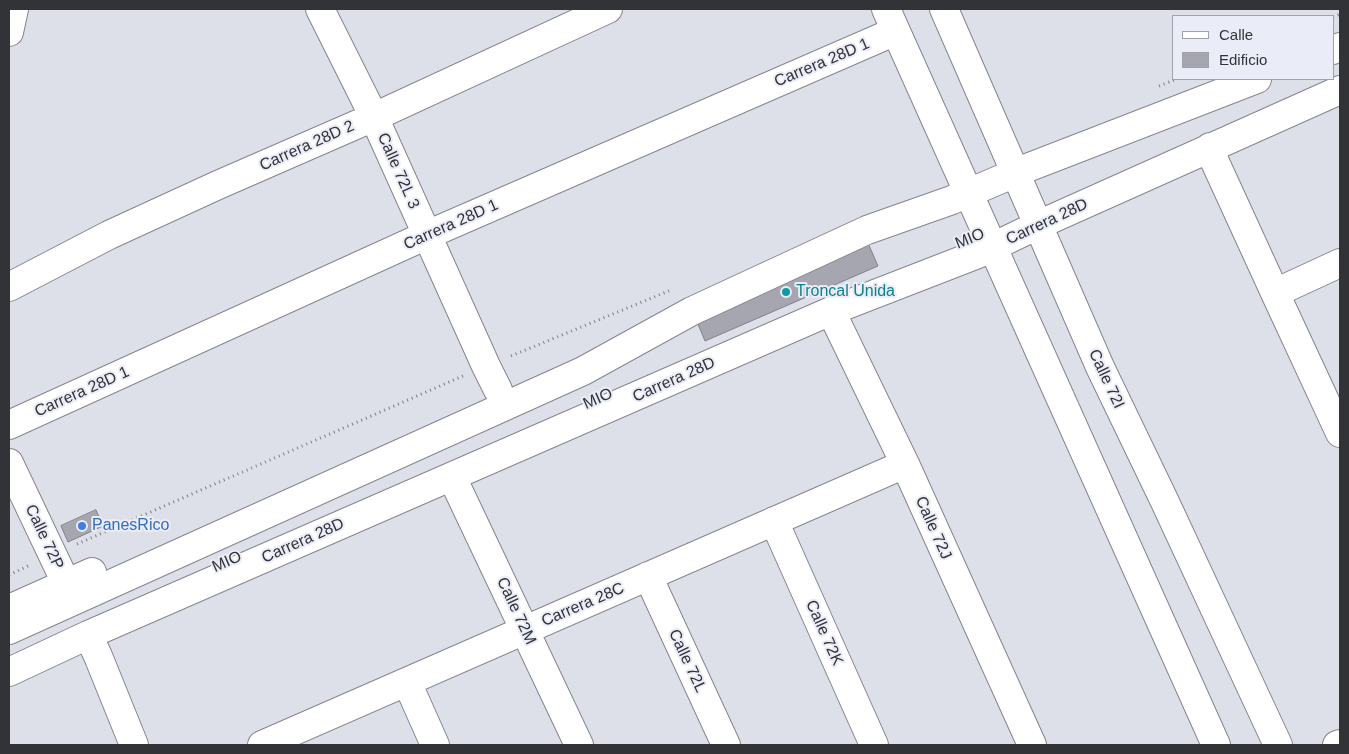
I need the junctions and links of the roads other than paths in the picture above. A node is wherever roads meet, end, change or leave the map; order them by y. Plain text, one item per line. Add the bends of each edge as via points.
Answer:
1 (14, 9) edge
2 (320, 9) edge
3 (608, 9) edge
4 (946, 9) edge
5 (891, 20) edge
6 (9, 32) edge
7 (1210, 80) edge
8 (1254, 80) edge
9 (1323, 80) edge
10 (1340, 90) edge
11 (374, 117) junction
12 (1210, 147) junction
13 (1012, 165) junction
14 (965, 185) junction
15 (1035, 219) junction
16 (427, 235) junction
17 (990, 240) junction
18 (1340, 263) edge
19 (9, 287) edge
20 (1275, 293) junction
21 (831, 311) junction
22 (492, 378) junction
23 (1338, 422) edge
24 (9, 425) edge
25 (9, 463) edge
26 (905, 464) junction
27 (452, 477) junction
28 (774, 522) junction
29 (648, 576) junction
30 (66, 583) junction
31 (9, 609) edge
32 (9, 630) edge
33 (525, 630) junction
34 (88, 635) junction
35 (9, 658) edge
36 (9, 672) edge
37 (407, 682) junction
38 (278, 742) edge
39 (1340, 744) edge
40 (134, 745) edge
41 (435, 745) edge
42 (579, 745) edge
43 (726, 745) edge
44 (874, 745) edge
45 (1032, 745) edge
46 (1216, 745) edge
47 (1278, 745) edge
48 (1337, 745) edge

1 - 6 street
2 - 11 street, Calle 72L 3
3 - 11 street, Carrera 28D 2
4 - 13 street, Calle 72I
5 - 14 street
5 - 16 street, Carrera 28D 1
7 - 13 street
8 - 13 street
9 - 15 street via 1206,132
10 - 12 street, Carrera 28D
11 - 16 street, Calle 72L 3
11 - 19 street, Carrera 28D 2 via 118,231
12 - 15 street, Carrera 28D
12 - 20 street
13 - 14 street
13 - 15 street, Calle 72I
14 - 17 street
14 - 22 street via 937,189
14 - 32 street, MIO via 692,311 583,371
15 - 17 street, Carrera 28D
15 - 47 street, Calle 72I via 1100,367
16 - 22 street, Calle 72L 3
16 - 24 street, Carrera 28D 1
17 - 21 street, Carrera 28D via 978,254
17 - 35 street, MIO via 699,354
17 - 46 street
18 - 20 street
20 - 23 street
21 - 26 street, Calle 72J
21 - 27 street, Carrera 28D
22 - 30 street
25 - 30 street, Calle 72P
26 - 28 street, Carrera 28C
26 - 45 street, Calle 72J
27 - 33 street, Calle 72M
27 - 34 street, Carrera 28D
28 - 29 street, Carrera 28C
28 - 44 street, Calle 72K
29 - 33 street, Carrera 28C
29 - 43 street, Calle 72L
30 - 31 street
33 - 37 street, Carrera 28C
33 - 42 street, Calle 72M
34 - 36 street, Carrera 28D
34 - 40 street
37 - 38 street, Carrera 28C
37 - 41 street
39 - 48 street

